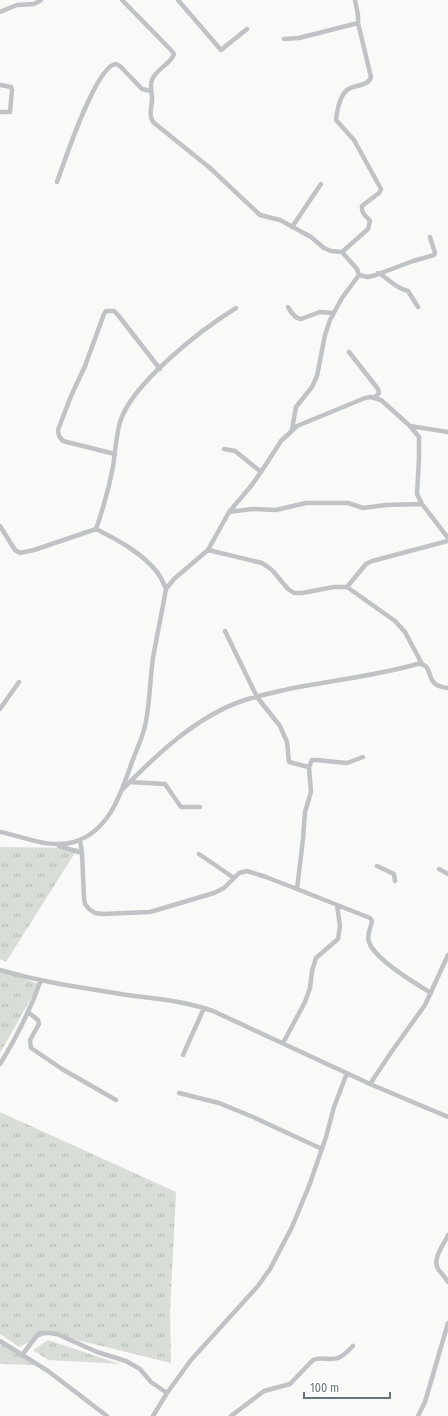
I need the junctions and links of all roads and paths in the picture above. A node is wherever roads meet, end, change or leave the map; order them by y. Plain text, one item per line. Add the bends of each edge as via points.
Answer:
1 (41, 0) edge
2 (122, 0) edge
3 (178, 0) edge
4 (355, 0) edge
5 (0, 12) edge
6 (358, 23) junction
7 (247, 29) dead end
8 (284, 39) dead end
9 (0, 85) edge
10 (151, 91) junction
11 (0, 112) edge
12 (57, 182) dead end
13 (321, 184) dead end
14 (292, 227) junction
15 (430, 237) dead end
16 (342, 252) junction
17 (378, 274) junction
18 (359, 275) junction
19 (288, 307) dead end
20 (236, 308) dead end
21 (418, 308) dead end
22 (333, 314) junction
23 (349, 352) dead end
24 (160, 368) junction
25 (374, 398) junction
26 (410, 426) junction
27 (292, 429) junction
28 (448, 432) edge
29 (224, 449) dead end
30 (115, 454) junction
31 (261, 472) junction
32 (422, 504) junction
33 (229, 512) junction
34 (0, 526) edge
35 (96, 529) junction
36 (448, 539) edge
37 (208, 550) junction
38 (346, 587) junction
39 (166, 589) junction
40 (225, 631) dead end
41 (422, 664) junction
42 (19, 682) dead end
43 (448, 688) edge
44 (257, 696) junction
45 (0, 709) edge
46 (363, 757) dead end
47 (309, 767) junction
48 (130, 782) junction
49 (122, 790) junction
50 (200, 807) dead end
51 (0, 832) edge
52 (80, 840) junction
53 (56, 845) junction
54 (82, 853) junction
55 (200, 854) dead end
56 (377, 866) dead end
57 (438, 869) dead end
58 (448, 874) edge
59 (234, 878) junction
60 (395, 881) dead end
61 (297, 888) junction
62 (337, 905) junction
63 (448, 955) edge
64 (0, 970) edge
65 (41, 980) junction
66 (431, 993) junction
67 (204, 1008) junction
68 (29, 1013) junction
69 (283, 1043) junction
70 (183, 1055) dead end
71 (0, 1064) edge
72 (347, 1073) junction
73 (370, 1084) junction
74 (179, 1093) dead end
75 (116, 1100) dead end
76 (448, 1116) edge
77 (322, 1149) junction
78 (448, 1235) edge
79 (448, 1282) edge
80 (448, 1323) edge
81 (0, 1341) edge
82 (353, 1346) dead end
83 (22, 1355) junction
84 (166, 1393) junction
85 (107, 1416) edge
86 (153, 1416) edge
87 (231, 1416) edge
88 (418, 1416) edge

1 - 5 street
2 - 10 street via 174,53 173,58 152,79
3 - 7 street via 221,50
4 - 6 street
6 - 8 street via 299,38
6 - 16 street via 371,77 368,84 346,91 336,120 354,140 381,189 362,206 364,216 370,221 368,229
9 - 11 street via 11,87 12,90 10,112
10 - 12 street via 142,89 120,66 111,65 91,95
10 - 14 street via 150,112 153,122 210,168 256,213 262,217 280,220
13 - 14 street
14 - 16 street via 311,237 324,248
15 - 17 street via 434,255 413,260
16 - 18 street
17 - 18 street via 368,277
17 - 21 street via 394,286 411,293
18 - 22 street
19 - 22 street via 298,319 320,312
20 - 24 street via 207,328
22 - 27 street via 325,335 315,382 296,407
23 - 25 street via 378,389 379,393
24 - 30 street via 137,394 123,416 117,432
24 - 30 street via 118,315 114,311 106,311 58,430 63,441
25 - 26 street via 381,400
25 - 27 street via 365,398
26 - 28 street
26 - 32 street via 419,437 417,494
27 - 31 street
29 - 31 street via 235,451
30 - 35 street via 110,483
31 - 33 street
32 - 33 street via 363,508 348,503 306,503 276,510 252,509
32 - 36 street
33 - 37 street
34 - 35 street via 15,550 20,553
35 - 39 street via 147,562 158,573
36 - 38 street via 372,561 366,564
37 - 38 street via 262,563 294,593
37 - 39 street
38 - 41 street via 395,621 405,632
39 - 49 street via 151,672 146,723
40 - 44 street
41 - 43 street via 428,668 434,684 440,688
41 - 44 street
42 - 45 street
44 - 47 street via 280,726 287,742 289,762
44 - 48 street via 223,709 196,725 151,760
46 - 47 street via 347,762 312,760
47 - 61 street via 311,792 305,812
48 - 49 street
48 - 50 street via 165,784 181,806
49 - 52 street via 105,822
51 - 53 street
52 - 53 street
52 - 54 street
53 - 54 street
54 - 59 street via 84,898 89,909 95,913 163,910 214,893
55 - 59 street
56 - 60 street via 394,874
57 - 58 street
59 - 61 street via 247,871
61 - 62 street
62 - 66 street via 370,918 370,946 390,965
62 - 69 street via 340,926 338,939 316,958 310,988
63 - 66 street
64 - 65 street
65 - 67 street
65 - 68 street
66 - 73 street
67 - 69 street
67 - 70 street
68 - 71 street
68 - 75 street via 39,1024 30,1040 31,1048
69 - 72 street
72 - 73 street
72 - 77 street
73 - 76 street
74 - 77 street via 230,1107
77 - 84 street via 292,1227 270,1269 258,1286 191,1360
78 - 79 street via 436,1263
80 - 88 street via 425,1402
81 - 83 street
82 - 87 street via 337,1359 313,1360 290,1384 264,1391
83 - 84 street via 39,1333 57,1334 97,1352 126,1361 140,1369 151,1382
83 - 85 street via 48,1371
84 - 86 street

